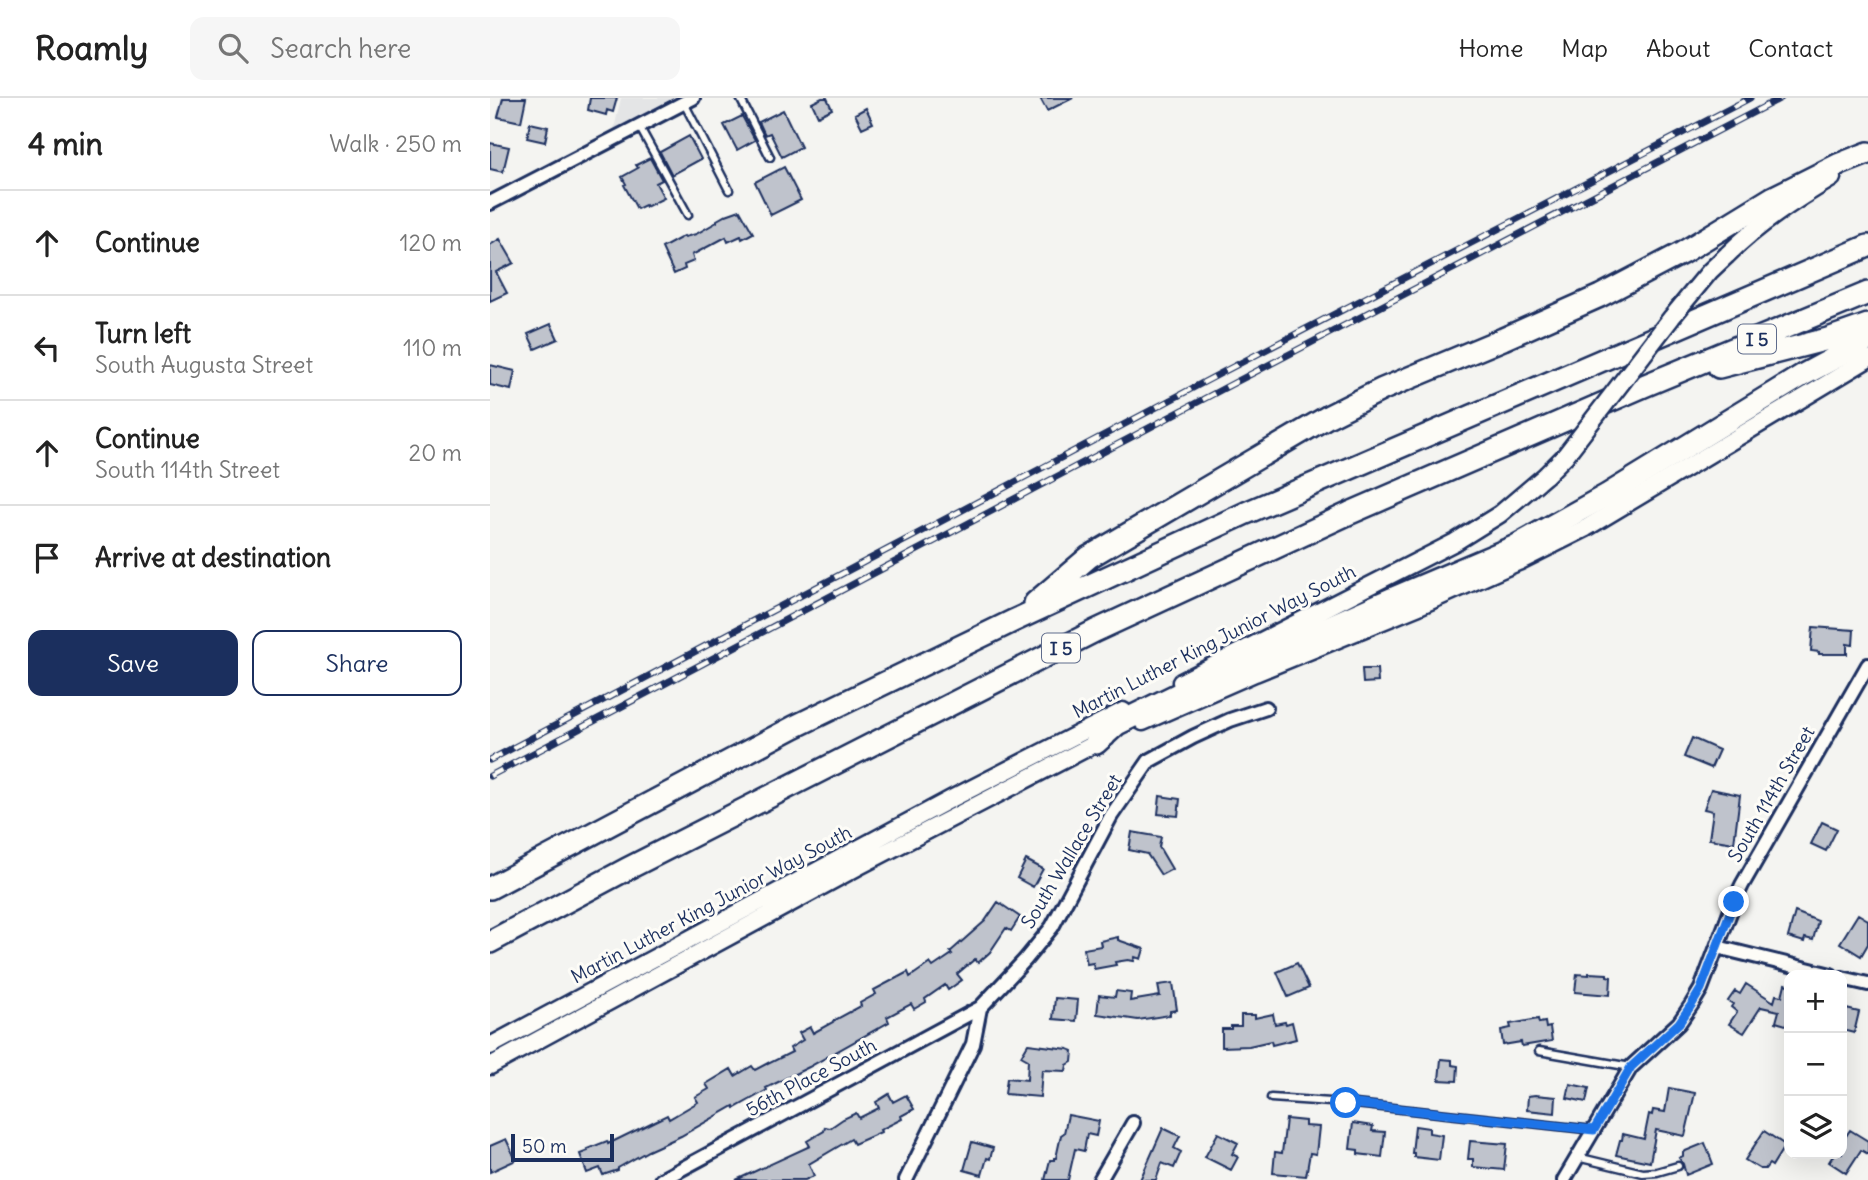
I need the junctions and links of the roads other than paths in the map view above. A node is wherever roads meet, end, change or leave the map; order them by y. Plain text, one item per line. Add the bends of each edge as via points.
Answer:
1 (740, 98) edge
2 (687, 100) edge
3 (639, 126) junction
4 (1868, 156) edge
5 (770, 157) dead end
6 (729, 190) dead end
7 (490, 203) edge
8 (688, 215) dead end
9 (1868, 246) edge
10 (1868, 293) edge
11 (1868, 325) edge
12 (1868, 340) edge
13 (1868, 359) edge
14 (1646, 385) junction
15 (1013, 621) junction
16 (1868, 665) edge
17 (1266, 708) dead end
18 (1096, 743) junction
19 (490, 888) edge
20 (490, 942) edge
21 (1717, 947) junction
22 (1811, 970) edge
23 (1847, 979) edge
24 (1868, 984) edge
25 (980, 1008) junction
26 (490, 1046) edge
27 (1538, 1051) dead end
28 (490, 1066) edge
29 (1631, 1067) junction
30 (1271, 1098) dead end
31 (1133, 1123) dead end
32 (1594, 1130) junction
33 (1577, 1157) junction
34 (1678, 1166) dead end
35 (661, 1180) edge
36 (905, 1180) edge
37 (1100, 1180) edge
38 (1564, 1180) edge

1 - 5 lane
2 - 3 street
2 - 6 lane
3 - 7 street
3 - 8 lane
4 - 15 highway via 1840,164 1772,198 1600,296 1329,416 1088,557
4 - 26 main road, Martin Luther King Junior Way South, bridge via 1766,221 1710,271 1565,456 1500,514 1455,542 953,798
9 - 15 highway, I 5 via 1246,513
10 - 14 highway, I 5
11 - 14 highway
12 - 18 highway via 1514,547 1201,683 1116,724
13 - 18 main road, Martin Luther King Junior Way South via 1586,528 1518,562
14 - 20 highway, I 5 via 1350,513 1095,631
15 - 19 highway, I 5 via 794,727
16 - 21 street, South 114th Street via 1742,885
17 - 25 street, South Wallace Street via 1230,720 1149,761 1111,816 1052,927
18 - 28 main road, Martin Luther King Junior Way South
21 - 22 street
21 - 29 street, South 114th Street via 1701,989 1679,1023
23 - 24 street
25 - 35 street, 56th Place South
25 - 36 street via 974,1044
27 - 29 lane
29 - 32 street, South 114th Street
30 - 32 lane
31 - 37 street
32 - 33 street, South 114th Street
33 - 34 lane via 1643,1173
33 - 38 street, South 114th Street

